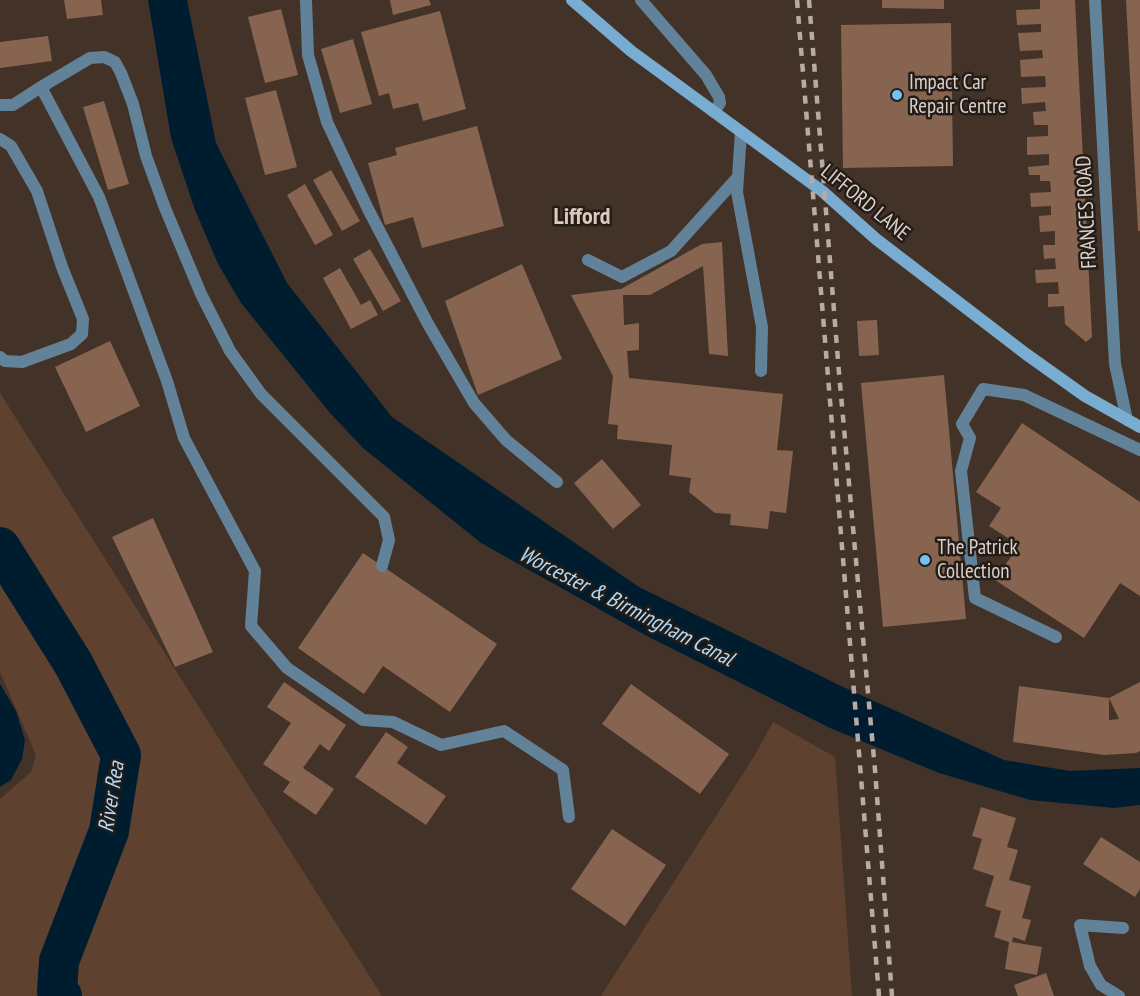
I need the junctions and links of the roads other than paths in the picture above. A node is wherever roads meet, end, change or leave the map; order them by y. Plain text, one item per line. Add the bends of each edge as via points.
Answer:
1 (306, 0) edge
2 (572, 0) edge
3 (641, 0) edge
4 (1095, 0) edge
5 (41, 87) junction
6 (0, 105) edge
7 (714, 112) junction
8 (741, 132) junction
9 (0, 139) edge
10 (738, 177) junction
11 (588, 260) dead end
12 (0, 357) edge
13 (761, 371) dead end
14 (1127, 420) junction
15 (1140, 426) edge
16 (1140, 450) edge
17 (557, 482) dead end
18 (382, 566) dead end
19 (1056, 637) dead end
20 (569, 817) dead end
21 (1123, 928) dead end
22 (1119, 996) edge

1 - 17 street via 308,55 327,122 368,209 474,403 506,441
2 - 7 street, LIFFORD LANE via 631,51
3 - 7 street via 706,75 719,97
4 - 14 street, FRANCES ROAD via 1116,364
5 - 6 street via 13,105
5 - 18 street via 90,58 104,57 116,62 165,208 230,351 261,394 384,517 389,540
5 - 20 street via 99,197 184,438 255,571 251,626 287,668 363,720 393,722 441,745 504,731 563,770
7 - 8 street, LIFFORD LANE
8 - 10 street
8 - 14 street, LIFFORD LANE via 1026,354
9 - 12 street via 11,146 37,191 83,319 82,334 70,344 22,362
10 - 11 street via 671,251 622,277
10 - 13 street via 737,192 762,327
14 - 15 street, LIFFORD LANE
16 - 19 street via 1024,395 983,390 962,424 970,438 962,471 975,598
21 - 22 street via 1080,925 1090,966 1101,985

